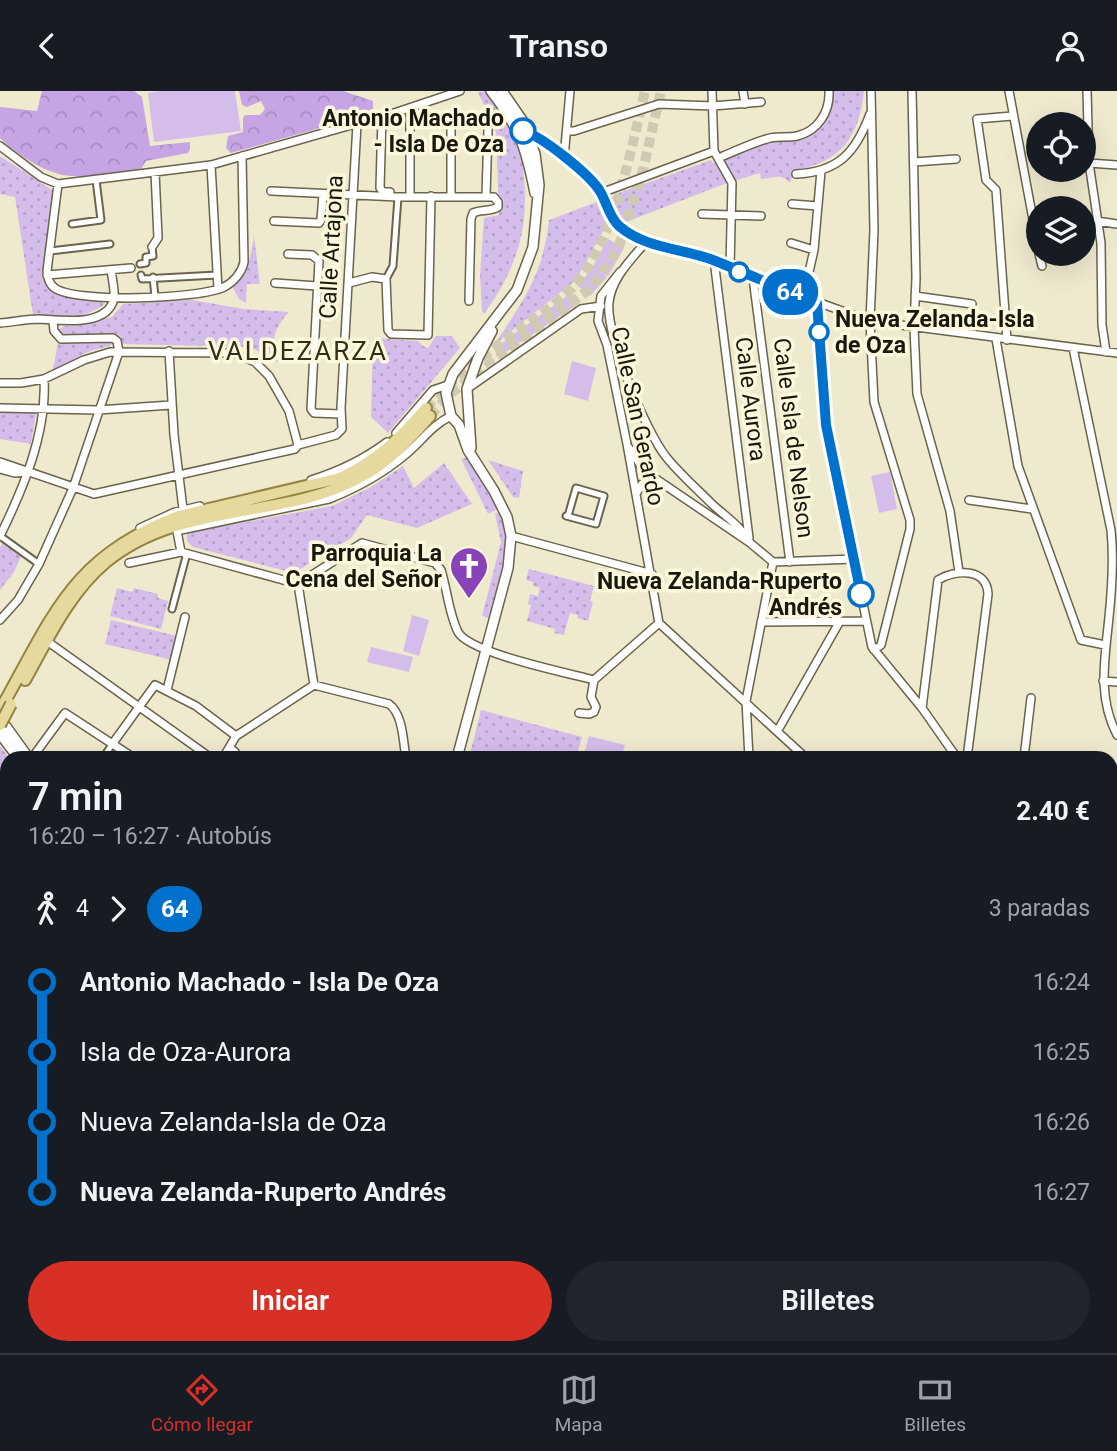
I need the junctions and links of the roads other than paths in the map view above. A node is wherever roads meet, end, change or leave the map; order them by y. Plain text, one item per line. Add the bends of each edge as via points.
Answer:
1 (460, 91) edge
2 (491, 91) edge
3 (502, 91) edge
4 (570, 91) edge
5 (712, 91) edge
6 (743, 91) edge
7 (829, 91) edge
8 (871, 91) edge
9 (912, 91) edge
10 (1009, 91) edge
11 (1087, 91) edge
12 (761, 102) dead end
13 (745, 104) junction
14 (713, 106) junction
15 (410, 108) junction
16 (871, 110) junction
17 (1088, 112) edge
18 (451, 115) dead end
19 (1012, 116) junction
20 (382, 117) junction
21 (512, 119) junction
22 (357, 124) junction
23 (488, 130) dead end
24 (567, 131) junction
25 (528, 132) junction
26 (0, 146) edge
27 (714, 151) junction
28 (242, 156) junction
29 (723, 156) dead end
30 (564, 158) junction
31 (956, 159) dead end
32 (914, 162) junction
33 (1096, 164) edge
34 (211, 165) junction
35 (1117, 166) edge
36 (821, 171) junction
37 (155, 172) junction
38 (796, 174) dead end
39 (96, 180) junction
40 (1092, 182) edge
41 (58, 184) junction
42 (271, 191) dead end
43 (601, 193) junction
44 (323, 194) junction
45 (410, 194) junction
46 (353, 195) junction
47 (431, 196) junction
48 (451, 196) junction
49 (486, 196) junction
50 (1028, 196) edge
51 (398, 197) junction
52 (792, 204) dead end
53 (537, 205) junction
54 (818, 206) junction
55 (702, 214) dead end
56 (731, 216) junction
57 (761, 216) dead end
58 (274, 221) dead end
59 (1097, 221) junction
60 (72, 224) dead end
61 (1117, 224) edge
62 (645, 243) junction
63 (792, 243) dead end
64 (110, 244) dead end
65 (152, 247) joint
66 (814, 250) junction
67 (50, 251) junction
68 (288, 254) dead end
69 (714, 260) junction
70 (136, 266) joint
71 (730, 267) junction
72 (111, 270) junction
73 (620, 272) junction
74 (47, 275) junction
75 (141, 275) dead end
76 (217, 275) junction
77 (153, 278) junction
78 (754, 278) junction
79 (386, 279) junction
80 (275, 283) dead end
81 (349, 283) junction
82 (317, 286) junction
83 (218, 289) junction
84 (915, 296) junction
85 (114, 297) junction
86 (155, 297) junction
87 (803, 297) junction
88 (469, 301) dead end
89 (609, 302) junction
90 (817, 303) junction
91 (972, 304) dead end
92 (598, 306) junction
93 (503, 311) junction
94 (573, 314) junction
95 (52, 321) junction
96 (598, 321) junction
97 (870, 321) junction
98 (0, 323) edge
99 (914, 328) junction
100 (996, 339) junction
101 (1007, 340) junction
102 (1073, 348) junction
103 (169, 351) junction
104 (118, 352) junction
105 (1106, 352) junction
106 (1117, 353) edge
107 (44, 379) junction
108 (0, 383) edge
109 (448, 385) junction
110 (467, 389) junction
111 (171, 405) junction
112 (466, 405) junction
113 (0, 408) edge
114 (43, 408) junction
115 (98, 410) junction
116 (428, 412) tunnel mouth
117 (341, 414) junction
118 (450, 416) junction
119 (298, 445) junction
120 (627, 445) junction
121 (472, 456) junction
122 (0, 462) edge
123 (0, 469) edge
124 (27, 472) junction
125 (180, 474) junction
126 (656, 479) junction
127 (73, 488) junction
128 (636, 494) junction
129 (969, 500) dead end
130 (183, 509) junction
131 (1032, 509) junction
132 (567, 516) joint
133 (177, 531) junction
134 (0, 536) edge
135 (511, 536) junction
136 (749, 542) junction
137 (123, 546) junction
138 (184, 553) junction
139 (854, 559) junction
140 (773, 562) junction
141 (790, 562) junction
142 (129, 563) dead end
143 (39, 564) junction
144 (959, 572) junction
145 (652, 574) junction
146 (298, 584) junction
147 (172, 609) dead end
148 (186, 617) dead end
149 (1113, 618) edge
150 (0, 620) edge
151 (659, 621) junction
152 (840, 621) junction
153 (866, 621) junction
154 (761, 622) junction
155 (51, 644) dead end
156 (1105, 645) junction
157 (874, 650) junction
158 (486, 651) junction
159 (594, 680) junction
160 (1103, 681) junction
161 (1117, 682) edge
162 (314, 685) junction
163 (167, 690) junction
164 (1031, 698) dead end
165 (746, 701) junction
166 (6, 705) edge
167 (138, 706) junction
168 (596, 707) junction
169 (922, 708) junction
170 (606, 709) dead end
171 (581, 714) dead end
172 (0, 719) edge
173 (1113, 720) edge
174 (0, 725) edge
175 (778, 730) junction
176 (0, 733) edge
177 (1117, 735) edge
178 (236, 736) junction
179 (113, 743) junction
180 (230, 748) junction
181 (14, 751) edge
182 (25, 751) edge
183 (35, 751) edge
184 (108, 751) edge
185 (124, 751) edge
186 (201, 751) edge
187 (228, 751) edge
188 (234, 751) edge
189 (405, 751) edge
190 (459, 751) edge
191 (748, 751) edge
192 (799, 751) edge
193 (952, 751) edge
194 (968, 751) edge
195 (1025, 751) edge

1 - 15 street
2 - 21 street
3 - 25 street
4 - 24 street
5 - 14 street
6 - 13 street
7 - 29 street via 825,114 811,130
8 - 16 street
9 - 32 street
10 - 19 street
11 - 17 street
12 - 13 street
13 - 14 street
14 - 24 street via 659,104
14 - 27 street
15 - 20 street
15 - 45 street
16 - 36 street via 854,147
16 - 97 street via 874,230
18 - 48 street
19 - 50 street
19 - 101 street via 977,119 986,180 996,190
20 - 22 street
20 - 45 street, Calle Artajona via 380,188
21 - 25 street
21 - 53 street via 525,148
22 - 28 street
22 - 46 street, Calle Artajona
23 - 49 street
24 - 30 street
25 - 30 street
25 - 53 street via 538,170
26 - 41 street
27 - 43 street
27 - 56 street via 732,183
28 - 34 street
28 - 83 street via 244,265 231,282
30 - 43 street via 590,176
31 - 32 street
32 - 84 street
33 - 35 street
34 - 37 street
34 - 76 street
36 - 38 street
36 - 54 street
37 - 39 street
37 - 65 street via 158,238
39 - 41 street
39 - 60 street via 101,220
40 - 59 street
41 - 67 street
42 - 44 street
43 - 62 street via 614,221
44 - 46 street
44 - 58 street via 319,223
45 - 47 street
45 - 51 street
46 - 51 street
46 - 81 street, Calle Artajona
47 - 48 street
47 - 79 street via 428,335 391,334
48 - 49 street
49 - 88 street via 494,197 498,207 473,213 471,219
51 - 79 street via 395,254
52 - 54 street
53 - 93 street via 527,268
54 - 66 street
55 - 56 street
56 - 57 street
56 - 71 street
59 - 61 street
59 - 105 street
62 - 69 street
62 - 73 street, Calle San Gerardo
63 - 66 street
64 - 67 street
65 - 70 street via 153,256
66 - 87 street
67 - 74 street
68 - 82 street via 317,258
69 - 71 street
69 - 136 street, Calle Aurora
70 - 72 street
71 - 78 street
72 - 74 street
72 - 85 street
73 - 89 street
73 - 92 street, Calle San Gerardo
74 - 85 street via 61,291
75 - 77 street via 142,279
76 - 77 street
76 - 83 street
77 - 86 street
78 - 87 street
78 - 141 street, Calle Isla de Nelson
79 - 81 street
80 - 82 street
81 - 117 street, Calle Artajona
82 - 117 street via 311,409
83 - 86 street
84 - 91 street
84 - 99 street
85 - 86 street
85 - 95 street via 102,313 89,319
87 - 90 street
89 - 92 street
89 - 136 street via 612,331 657,444 713,505 743,530
90 - 97 street
90 - 139 street via 826,425
92 - 94 street
92 - 96 street, Calle San Gerardo
93 - 109 street
93 - 110 street
94 - 96 street via 588,312
94 - 110 street
95 - 98 street
95 - 104 street via 61,339 113,338
96 - 120 street, Calle San Gerardo
97 - 99 street
97 - 157 street via 874,402 910,520 881,645
99 - 100 street
99 - 144 street via 918,394 950,511
100 - 101 street
100 - 131 street via 1018,466
101 - 102 street
102 - 105 street
102 - 149 street via 1111,530
103 - 104 street
103 - 111 street
103 - 119 street via 229,352 255,362 285,403
104 - 107 street via 97,355
104 - 115 street
105 - 106 street
107 - 108 street
107 - 114 street
109 - 110 street
109 - 118 street
109 - 130 street via 433,390 391,438 341,471
110 - 112 street
111 - 115 street
111 - 125 street
112 - 118 street
112 - 121 street
113 - 114 street
114 - 115 street
114 - 124 street
115 - 127 street
116 - 137 main road via 401,448 341,486 181,523
117 - 119 street via 339,433
118 - 121 street via 459,425
118 - 133 street via 383,472 351,490 329,499
119 - 125 street
120 - 126 street
120 - 128 street, Calle San Gerardo
121 - 135 street via 503,508
122 - 124 street
123 - 124 street
124 - 127 street
124 - 134 street
125 - 127 street via 99,494
125 - 130 street
126 - 128 street via 642,484
126 - 136 street
127 - 143 street
128 - 145 street, Calle San Gerardo
129 - 131 street
130 - 137 street via 152,521
131 - 156 street via 1081,640
132 - 132 street via 576,488 604,496 596,524
133 - 137 street
133 - 138 street
134 - 143 street
135 - 145 street
135 - 158 street via 508,568
136 - 140 street
137 - 166 main road via 77,593
138 - 142 street
138 - 146 street
138 - 147 street
139 - 141 street
139 - 153 street
140 - 141 street
140 - 154 street
143 - 150 street
144 - 169 street via 938,580
144 - 194 street via 980,576 988,584
145 - 151 street, Calle San Gerardo
146 - 158 street via 362,543 437,565 459,635
146 - 162 street
148 - 163 street
149 - 156 street
151 - 159 street
151 - 165 street
152 - 153 street
152 - 154 street
152 - 175 street
153 - 157 street
154 - 165 street
155 - 167 street
156 - 160 street
157 - 169 street
158 - 159 street
158 - 190 street
159 - 168 street via 591,697
160 - 161 street
160 - 173 street
162 - 178 street
162 - 189 street via 394,708
163 - 167 street via 155,685
163 - 178 street
164 - 195 street
165 - 175 street
165 - 191 street
166 - 174 main road, bridge
167 - 179 street
167 - 186 street
168 - 170 street
168 - 171 street via 594,712
169 - 193 street
172 - 182 main road
173 - 177 street
175 - 192 street
176 - 181 main road
178 - 180 street
179 - 183 street via 65,713
179 - 184 street
179 - 185 street
180 - 187 street
180 - 188 street

